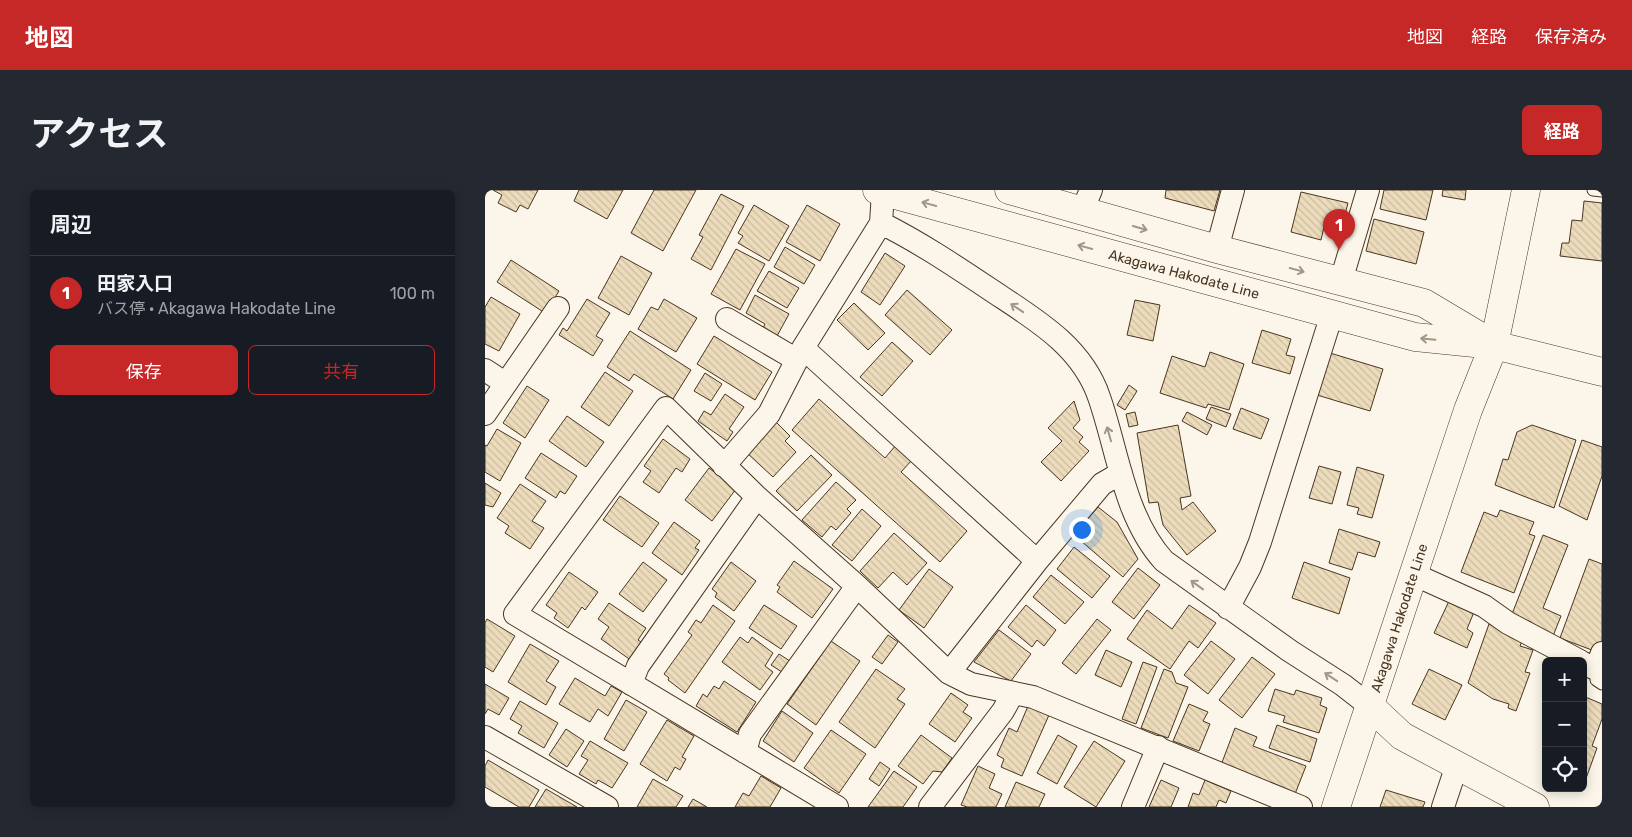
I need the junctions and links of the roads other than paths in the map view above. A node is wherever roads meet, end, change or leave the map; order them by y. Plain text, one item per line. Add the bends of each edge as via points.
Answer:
1 (1009, 190) edge
2 (1233, 190) edge
3 (1369, 190) edge
4 (1526, 190) edge
5 (1593, 190) edge
6 (880, 191) edge
7 (1602, 191) edge
8 (1087, 201) edge
9 (881, 223) junction
10 (1217, 249) junction
11 (1341, 281) junction
12 (558, 308) dead end
13 (1332, 314) junction
14 (727, 319) dead end
15 (1494, 345) junction
16 (800, 354) junction
17 (485, 370) edge
18 (1602, 372) edge
19 (505, 383) junction
20 (485, 414) edge
21 (724, 466) junction
22 (1121, 473) junction
23 (757, 497) junction
24 (1037, 561) junction
25 (1413, 574) junction
26 (857, 586) junction
27 (1228, 608) junction
28 (1593, 666) edge
29 (949, 673) junction
30 (631, 684) junction
31 (1013, 693) junction
32 (1370, 706) junction
33 (485, 737) edge
34 (1158, 747) junction
35 (745, 752) junction
36 (1457, 765) junction
37 (607, 807) edge
38 (837, 807) edge
39 (930, 807) edge
40 (1133, 807) edge
41 (1301, 807) edge
42 (1335, 807) edge
43 (1443, 807) edge
44 (1535, 807) edge

1 - 8 main road
2 - 10 street
3 - 11 street
4 - 15 main road
5 - 7 lane
6 - 9 street
13 -> 6 main road, Akagawa Hakodate Line
8 -> 10 main road
9 - 16 street
22 -> 9 street via 1099,396 1085,367 1069,348 1050,330 921,242
10 -> 11 main road
11 - 15 main road via 1424,303
12 - 19 street via 517,372
15 -> 13 main road, Akagawa Hakodate Line via 1415,337
13 - 27 street via 1260,542
14 - 16 street
15 - 18 main road
15 - 25 main road, Akagawa Hakodate Line via 1468,410
16 - 21 street via 769,414
16 - 24 street
17 - 19 street
19 - 20 street
21 - 23 street
21 - 30 street via 665,408 515,614
22 - 24 street via 1102,484
27 -> 22 street via 1164,561 1153,548 1133,509
23 - 26 street
23 - 30 street via 638,666
24 - 29 street
25 - 28 street via 1484,606 1508,623
25 - 32 main road, Akagawa Hakodate Line
26 - 29 street
26 - 35 street via 750,734
32 -> 27 street
29 - 31 street via 971,684
30 - 35 street
31 - 34 street via 1033,696
31 - 39 street via 1003,711
32 - 36 main road via 1401,736
32 - 42 main road, Akagawa Hakodate Line
33 - 37 street
34 - 40 street
34 - 41 street
35 - 38 street
36 - 43 street
36 - 44 main road

